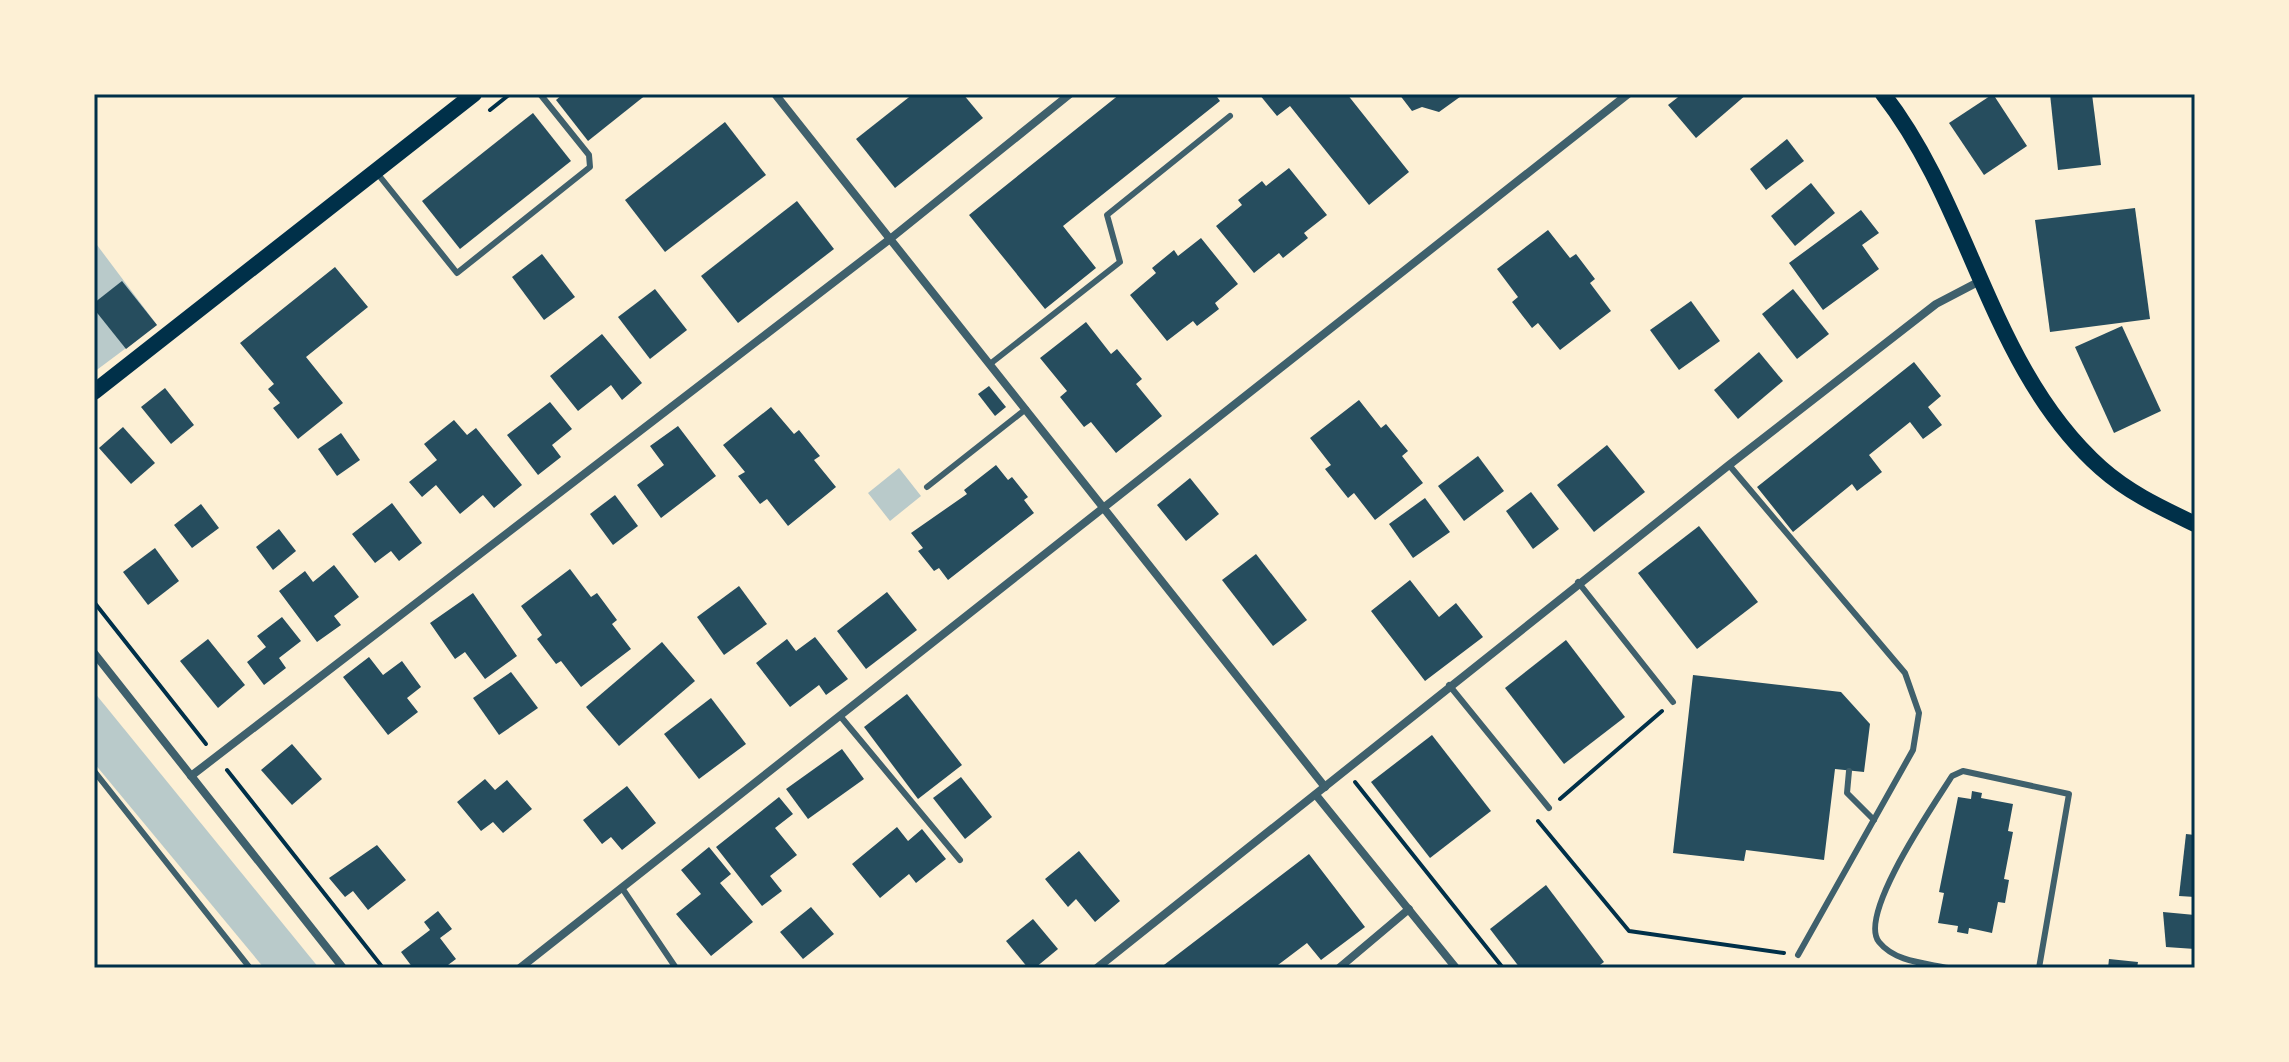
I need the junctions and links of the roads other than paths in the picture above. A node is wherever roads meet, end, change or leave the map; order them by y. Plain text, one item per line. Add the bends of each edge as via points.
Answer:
1 (474, 94) edge
2 (540, 94) edge
3 (775, 94) edge
4 (1070, 94) edge
5 (1628, 94) edge
6 (1883, 94) edge
7 (1230, 116) dead end
8 (376, 171) junction
9 (890, 239) junction
10 (1981, 280) junction
11 (990, 364) junction
12 (94, 392) edge
13 (1026, 409) junction
14 (1729, 465) junction
15 (927, 487) dead end
16 (1106, 509) junction
17 (2195, 524) edge
18 (1578, 582) junction
19 (94, 653) edge
20 (1449, 685) junction
21 (1673, 702) road end
22 (841, 717) junction
23 (94, 771) edge
24 (1849, 771) dead end
25 (191, 776) junction
26 (1325, 787) junction
27 (1316, 795) junction
28 (1549, 808) road end
29 (1874, 820) junction
30 (960, 860) dead end
31 (622, 888) junction
32 (1409, 909) junction
33 (1798, 955) road end
34 (250, 968) edge
35 (343, 968) edge
36 (520, 968) edge
37 (676, 968) edge
38 (1097, 968) edge
39 (1339, 968) edge
40 (1456, 968) edge
41 (1948, 968) edge
42 (2039, 968) edge

1 - 8 main road
2 - 8 lane via 589,155 590,167 457,273
3 - 9 street
4 - 9 street
5 - 16 street
6 - 10 main road via 1928,163
7 - 11 lane via 1107,215 1120,262
8 - 12 main road
9 - 11 street
9 - 25 street
10 - 14 street via 1936,304
10 - 17 main road via 2023,365 2060,422 2111,475 2144,500
11 - 13 street
13 - 15 lane
13 - 16 street
14 - 18 street
14 - 29 lane via 1905,673 1916,696 1919,732 1913,750
16 - 22 street
16 - 26 street
18 - 20 street
18 - 21 lane
19 - 25 street
20 - 26 street
20 - 28 lane
22 - 30 lane
22 - 31 street
23 - 34 lane
24 - 29 lane via 1847,793
25 - 35 street
26 - 27 street
27 - 32 street
27 - 38 street
29 - 33 lane
31 - 36 street
31 - 37 lane
32 - 39 street
32 - 40 street
41 - 42 lane via 1898,956 1880,943 1875,927 1888,884 1952,776 1963,771 2069,794

